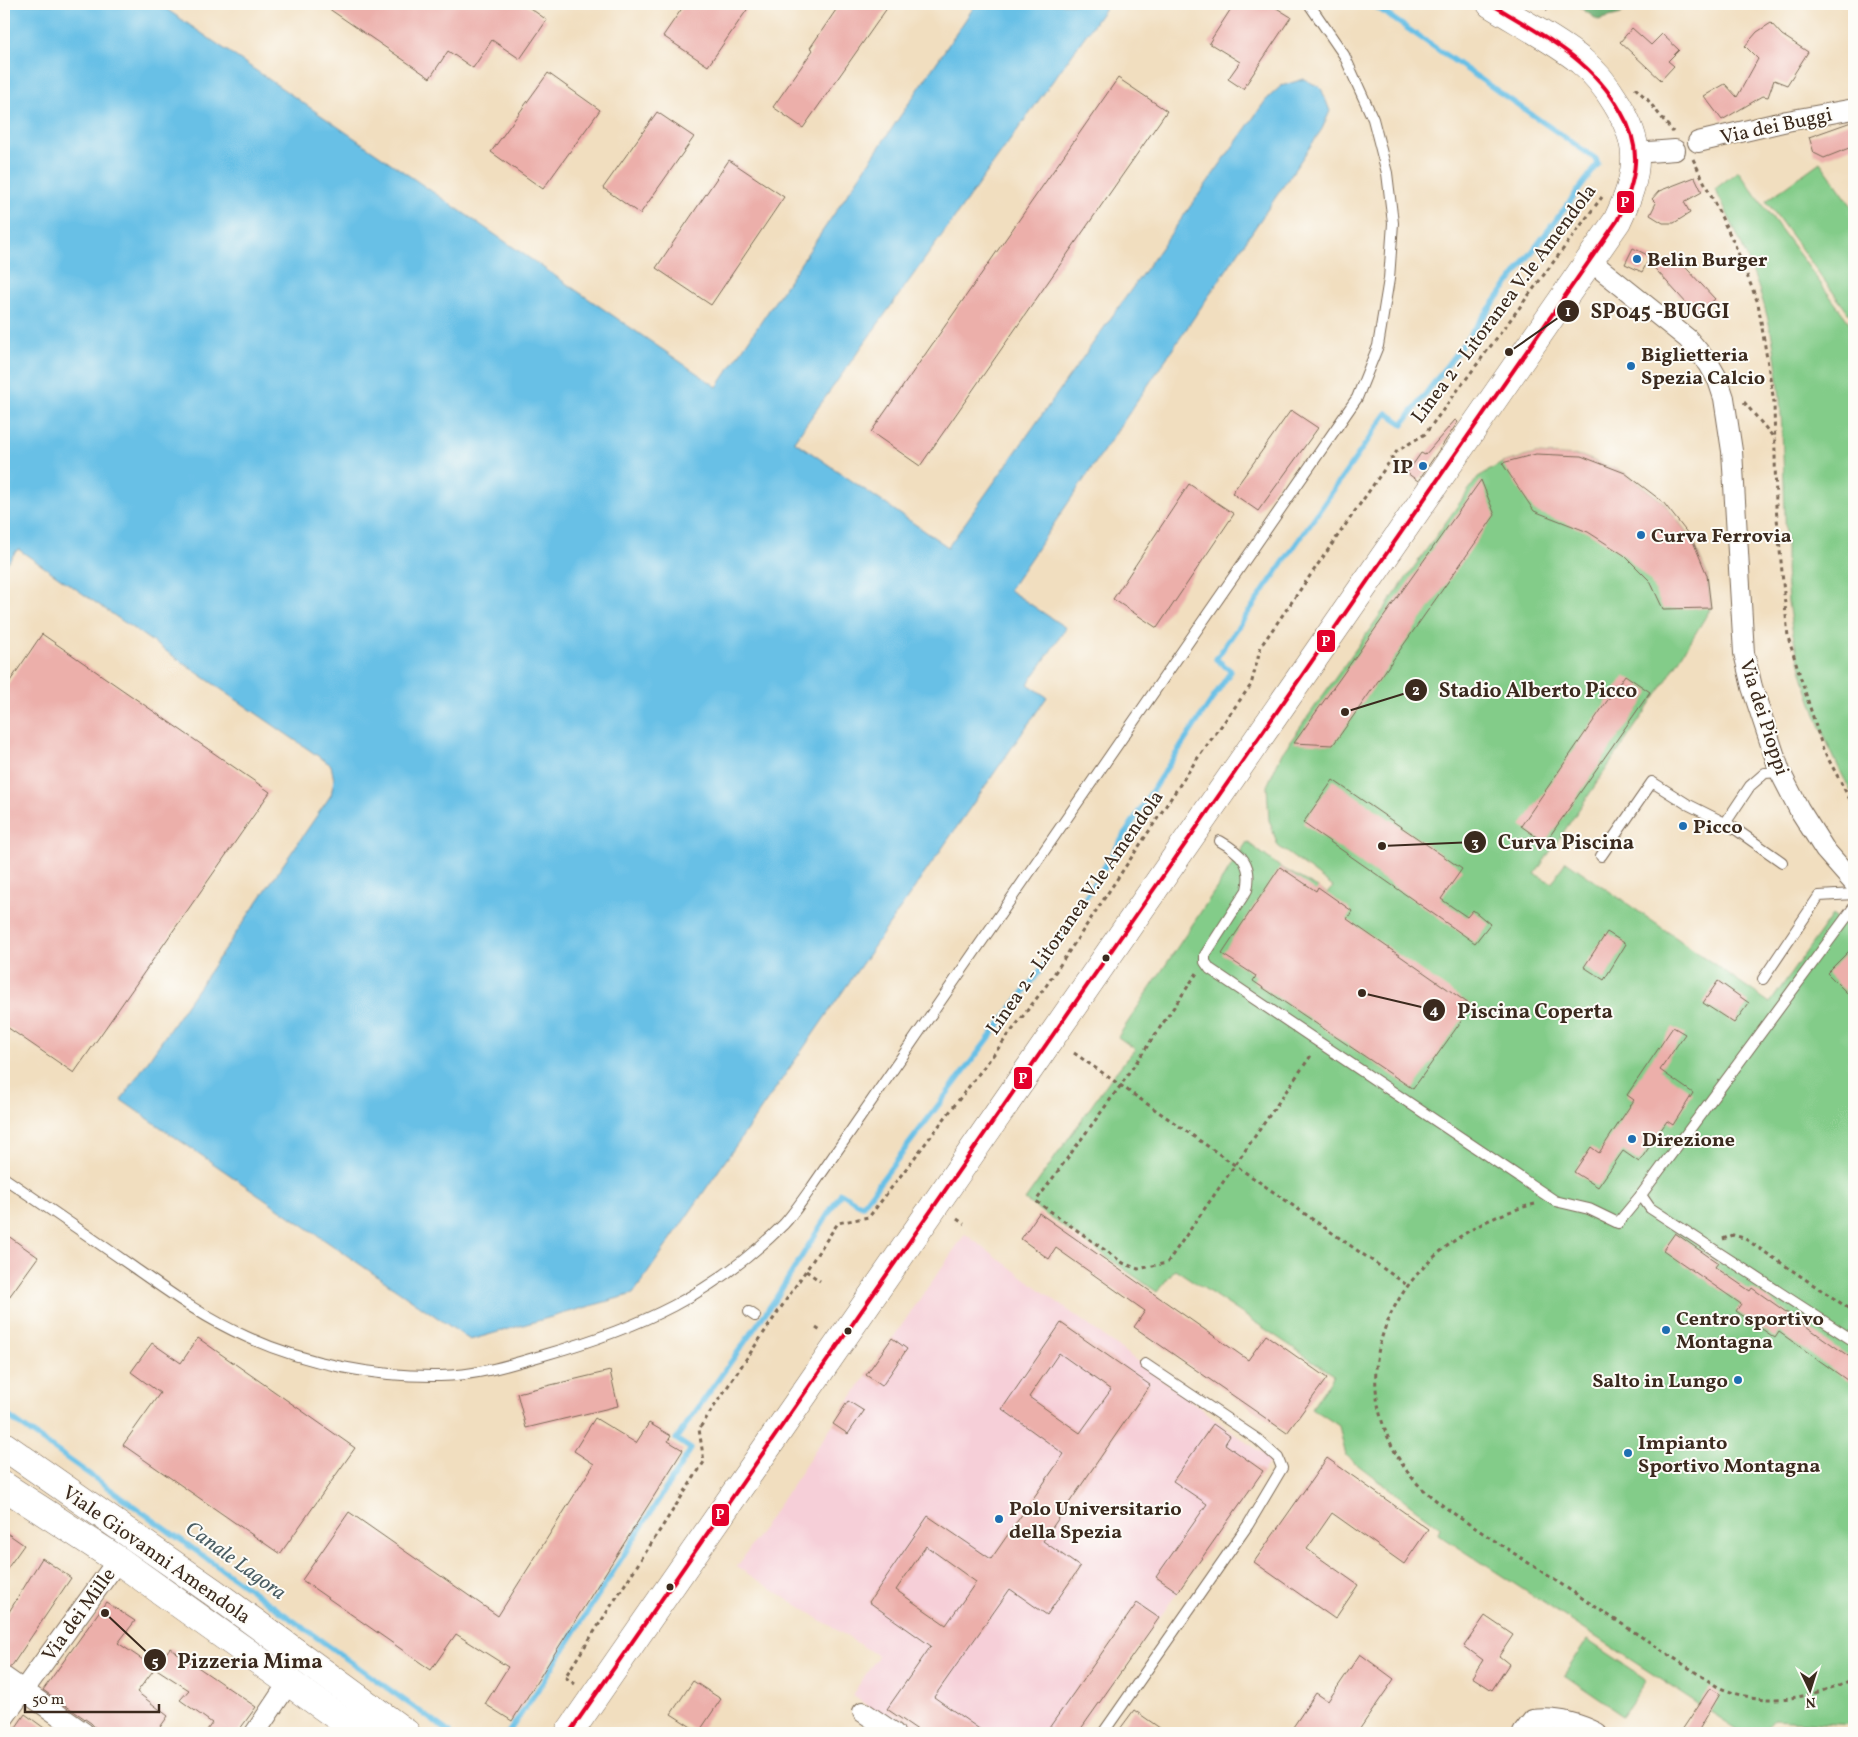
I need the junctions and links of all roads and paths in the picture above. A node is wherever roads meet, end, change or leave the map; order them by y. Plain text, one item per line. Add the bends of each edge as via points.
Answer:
1 (1309, 4) edge
2 (1491, 4) edge
3 (1854, 109) edge
4 (1698, 142) dead end
5 (1676, 150) dead end
6 (1635, 153) junction
7 (1606, 192) dead end
8 (1588, 259) junction
9 (1721, 390) junction
10 (1775, 438) dead end
11 (1780, 772) junction
12 (1724, 825) junction
13 (1220, 841) dead end
14 (1601, 856) dead end
15 (1782, 862) dead end
16 (1854, 883) edge
17 (1854, 894) edge
18 (1854, 907) edge
19 (1205, 962) junction
20 (1763, 979) dead end
21 (1320, 1043) junction
22 (1074, 1053) dead end
23 (1121, 1086) junction
24 (1234, 1164) junction
25 (4, 1178) edge
26 (1641, 1195) junction
27 (1555, 1201) junction
28 (957, 1219) dead end
29 (964, 1224) dead end
30 (1708, 1246) junction
31 (806, 1271) junction
32 (820, 1281) dead end
33 (1407, 1285) junction
34 (1854, 1312) edge
35 (1854, 1341) edge
36 (1145, 1364) dead end
37 (4, 1446) edge
38 (4, 1486) edge
39 (118, 1560) junction
40 (4, 1677) edge
41 (1854, 1679) edge
42 (289, 1682) junction
43 (575, 1684) dead end
44 (23, 1690) junction
45 (863, 1712) dead end
46 (4, 1718) edge
47 (84, 1733) edge
48 (255, 1733) edge
49 (360, 1733) edge
50 (406, 1733) edge
51 (569, 1733) edge
52 (894, 1733) edge
53 (1103, 1733) edge
54 (1523, 1733) edge
55 (1597, 1733) edge

1 - 25 lane via 1344,56 1373,118 1387,173 1393,223 1389,279 1378,346 1357,398 785,1223 708,1286 669,1310 622,1331 498,1369 443,1376 393,1375 354,1370 308,1358 220,1325
2 - 6 main road via 1581,61 1606,86 1620,111
3 - 4 street, Via dei Buggi
5 - 6 street
6 - 8 main road via 1634,175 1626,202 1617,221
7 - 31 path, Linea 2 - Litoranea V.le Amendola via 1425,434 1397,451 1261,646 1250,685 1046,986 869,1217 838,1223
8 - 9 street, Via dei Pioppi via 1688,339 1709,364
8 - 51 main road
9 - 10 path via 1744,402
9 - 11 street, Via dei Pioppi via 1732,451 1744,654
11 - 12 lane via 1765,773 1750,786
11 - 16 street, Via dei Pioppi via 1825,850
12 - 14 lane via 1652,782
12 - 15 lane
13 - 19 lane via 1240,853 1250,878 1247,890 1208,949
17 - 20 lane via 1819,896
18 - 26 lane
19 - 21 lane via 1216,973
19 - 23 path
21 - 24 path
21 - 27 lane
22 - 23 path
23 - 24 path
23 - 24 path via 1036,1201 1123,1263 1138,1269 1167,1263
24 - 33 path
26 - 27 lane via 1618,1223 1589,1208
26 - 30 lane via 1650,1208
27 - 33 path via 1512,1211 1472,1228 1437,1253
28 - 29 path
30 - 34 path via 1733,1235 1744,1238
30 - 35 lane
31 - 32 path
31 - 43 path, Linea 2 - Litoranea V.le Amendola via 699,1429 704,1462 565,1677
33 - 41 path via 1390,1314 1380,1346 1377,1380 1381,1413 1392,1445 1409,1474 1432,1499 1694,1674 1741,1697 1781,1700 1821,1693
36 - 53 lane via 1256,1439 1278,1458 1282,1468 1248,1525
37 - 50 main road, Viale Giovanni Amendola via 213,1592
38 - 39 main road, Viale Giovanni Amendola
39 - 42 main road, Viale Giovanni Amendola
39 - 44 street, Via dei Mille
40 - 44 street
42 - 48 street
42 - 49 main road, Viale Giovanni Amendola
44 - 46 street, Via dei Mille
44 - 47 street
45 - 52 street
54 - 55 street via 1533,1720 1546,1718 1579,1724

